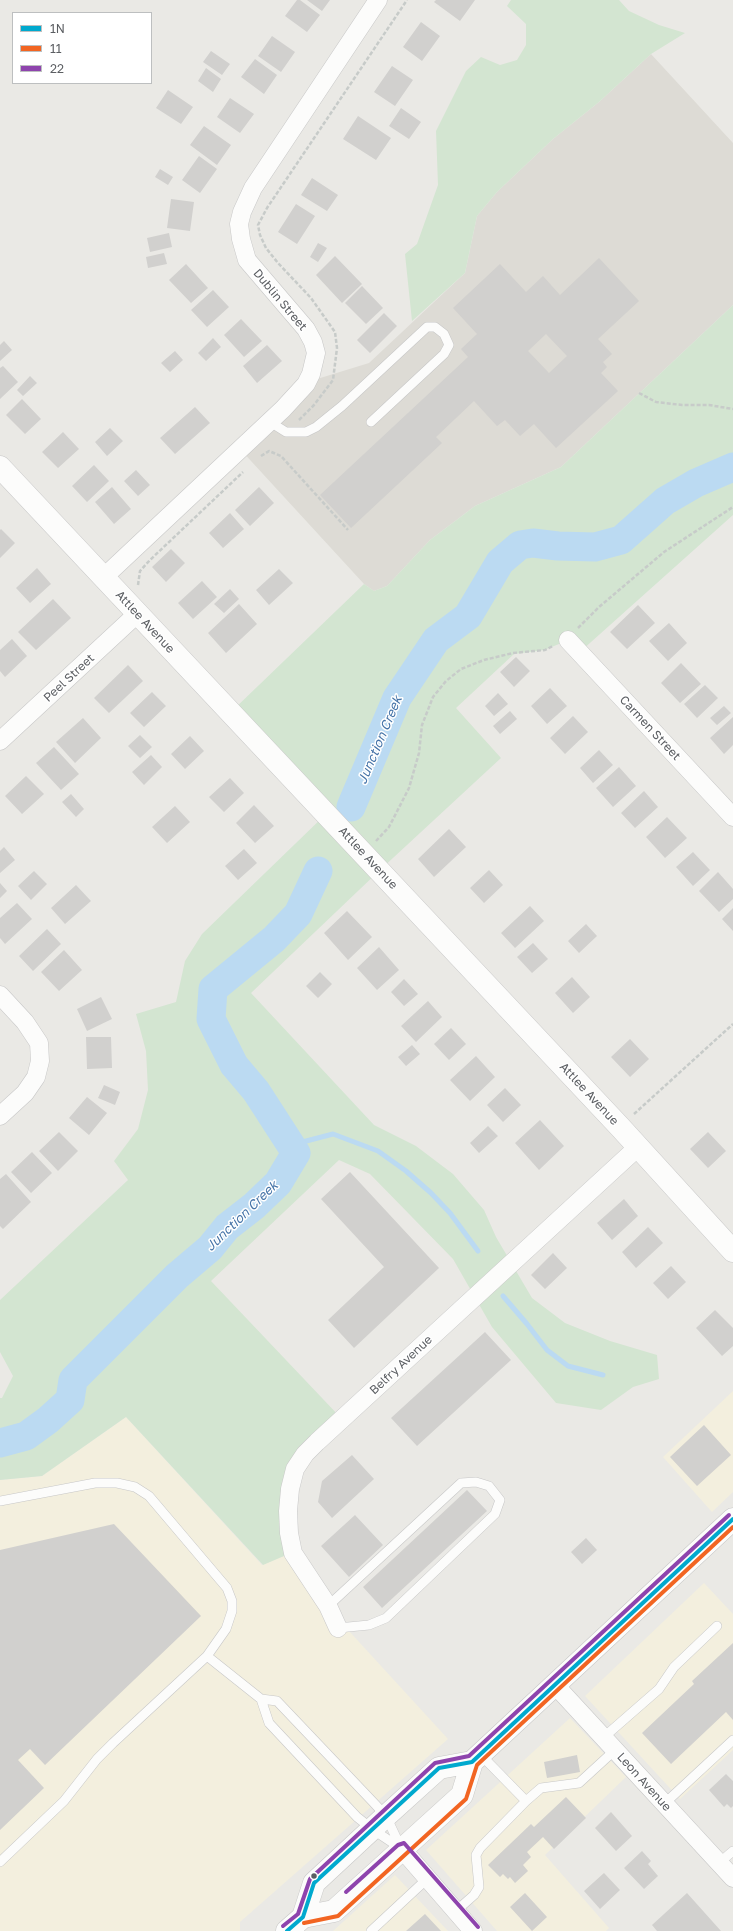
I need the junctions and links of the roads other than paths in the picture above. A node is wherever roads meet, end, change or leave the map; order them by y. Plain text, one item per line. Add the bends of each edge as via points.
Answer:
1 (378, 0) edge
2 (270, 422) junction
3 (371, 422) dead end
4 (0, 467) edge
5 (103, 578) junction
6 (137, 614) junction
7 (568, 640) road end
8 (0, 741) edge
9 (733, 817) edge
10 (0, 995) edge
11 (0, 1116) edge
12 (638, 1147) junction
13 (733, 1251) edge
14 (0, 1501) edge
15 (733, 1519) edge
16 (328, 1606) junction
17 (717, 1626) dead end
18 (338, 1628) joint
19 (207, 1656) junction
20 (555, 1685) junction
21 (261, 1699) junction
22 (733, 1740) edge
23 (610, 1743) junction
24 (476, 1758) junction
25 (526, 1801) junction
26 (664, 1804) junction
27 (379, 1823) junction
28 (402, 1849) junction
29 (733, 1851) edge
30 (0, 1862) edge
31 (719, 1864) junction
32 (428, 1878) junction
33 (733, 1878) edge
34 (456, 1911) junction
35 (303, 1917) junction
36 (287, 1931) edge
37 (371, 1931) edge
38 (473, 1931) edge

1 - 2 street, Dublin Street via 253,188 242,212 241,238 247,260 306,329 316,353 312,374 306,384
2 - 3 lane via 286,432 306,432 316,427 427,327 435,327 444,334 449,345 444,354
2 - 5 street, Dublin Street
4 - 5 street, Attlee Avenue
5 - 6 street, Attlee Avenue
6 - 8 street, Peel Street
6 - 12 street, Attlee Avenue
7 - 9 street, Carmen Street
10 - 11 street via 39,1042 40,1061 36,1078 25,1093
12 - 13 street, Attlee Avenue
12 - 16 street, Belfry Avenue via 305,1454 295,1469 290,1489 288,1511 292,1553
14 - 19 lane via 95,1483 123,1484 135,1487 149,1496 227,1588 232,1601 232,1611 226,1629
15 - 20 street
16 - 18 street, Belfry Avenue
16 - 18 lane via 461,1483 476,1482 489,1486 500,1500 495,1514 386,1618 369,1624
17 - 23 lane via 674,1668 659,1689
19 - 21 lane
19 - 30 lane via 113,1743 64,1801
20 - 23 street, Leon Avenue
20 - 24 street
21 - 27 lane via 277,1701
21 - 27 lane via 269,1723 357,1817
22 - 26 lane
23 - 25 lane via 579,1783 541,1788
23 - 26 street, Leon Avenue
24 - 25 lane
24 - 27 street via 439,1768
24 - 28 street via 462,1794
25 - 34 lane via 480,1848 476,1855 479,1887
26 - 31 street, Leon Avenue
27 - 28 lane
27 - 28 lane
27 - 35 street via 314,1883
28 - 32 street
28 - 35 street via 334,1911
29 - 31 lane
31 - 33 street, Leon Avenue
32 - 34 street
32 - 37 lane
34 - 38 street
35 - 36 street

